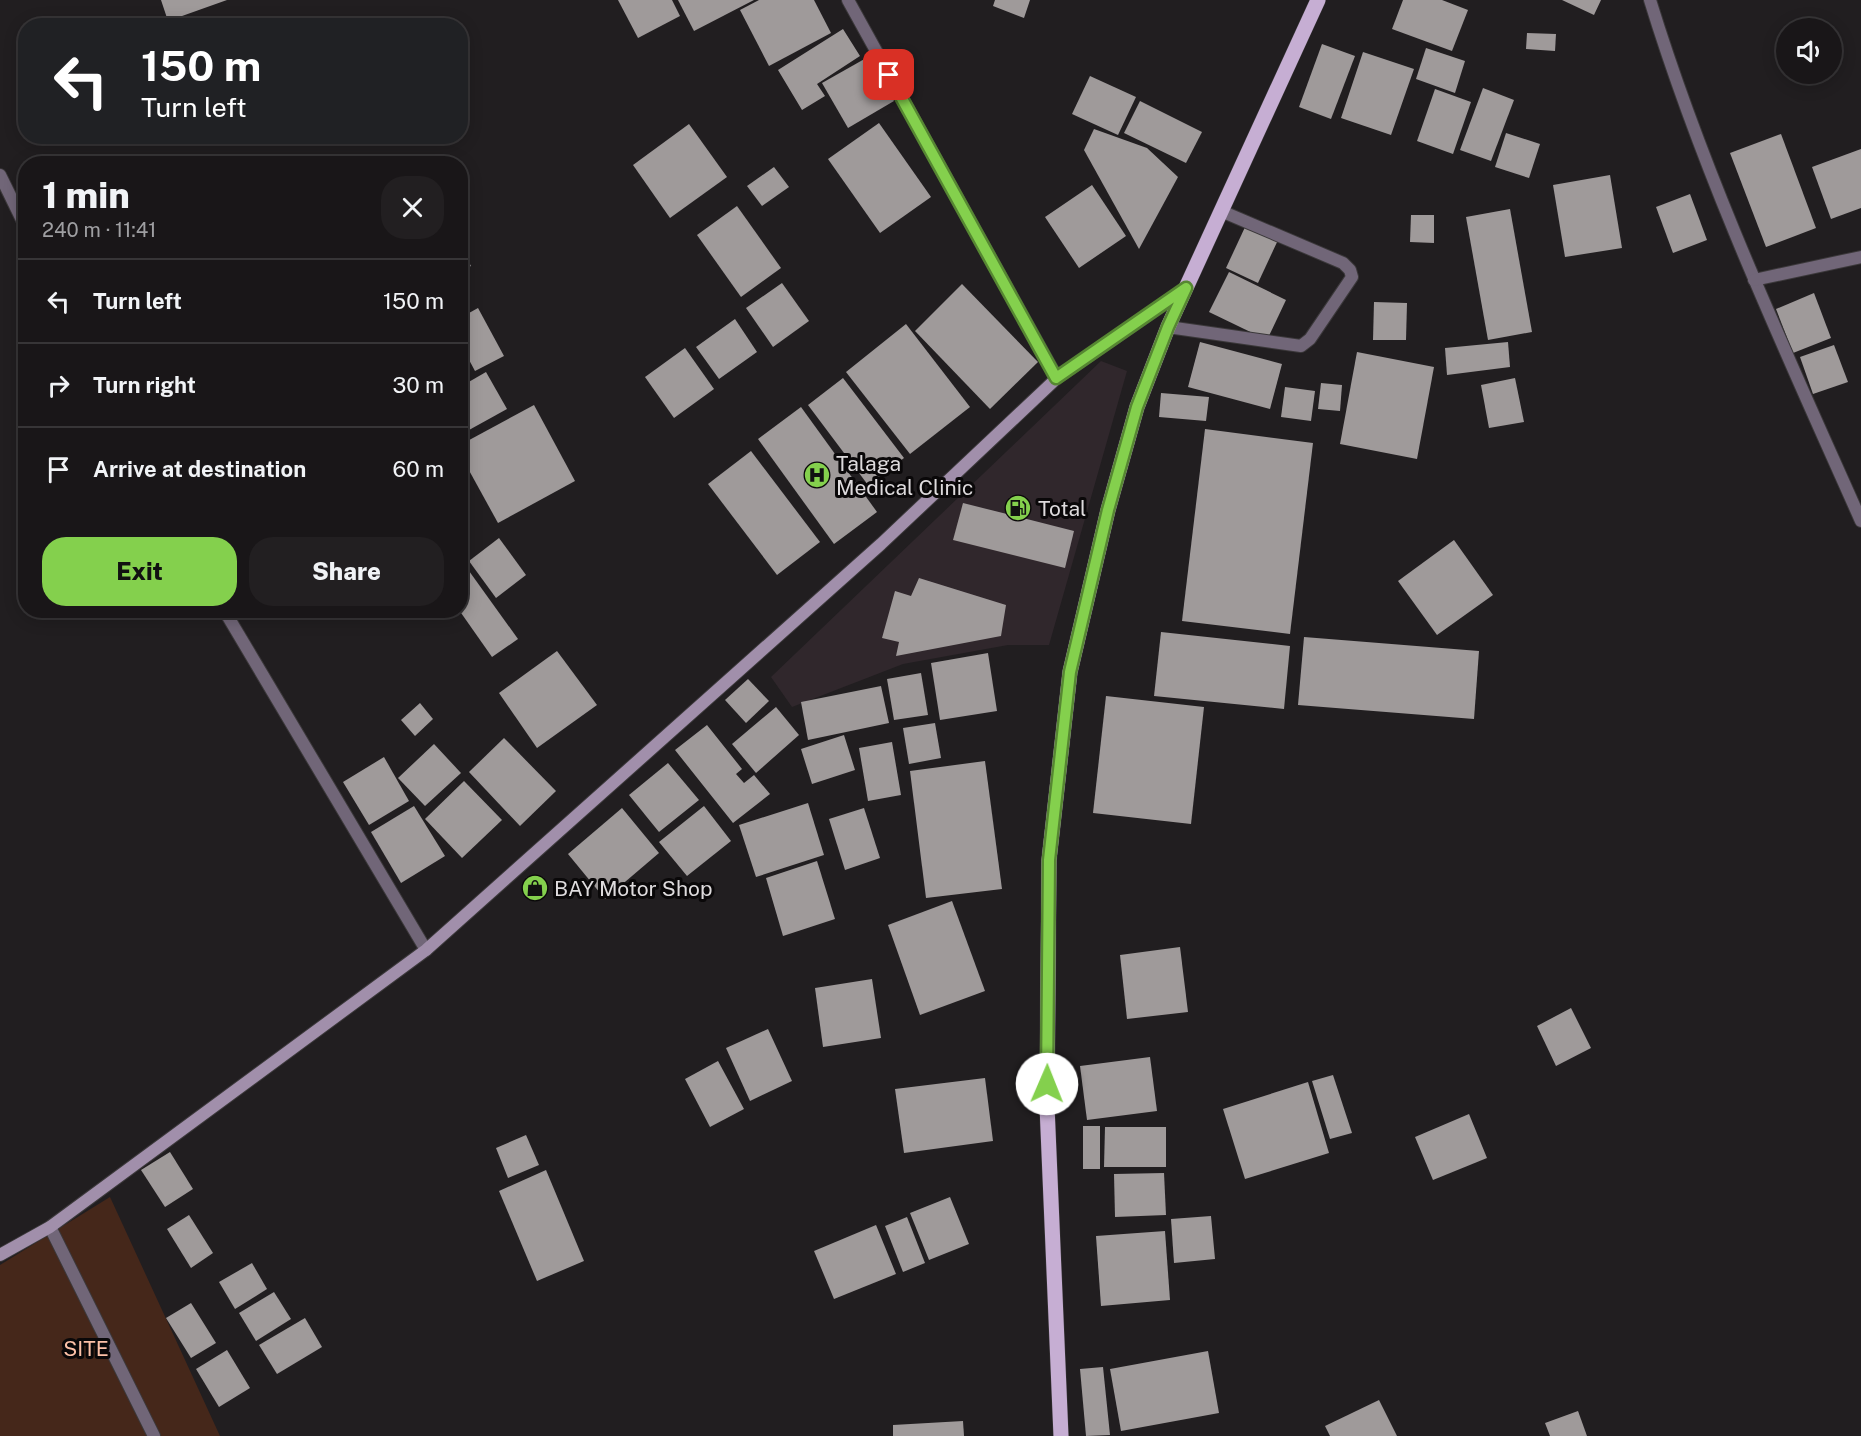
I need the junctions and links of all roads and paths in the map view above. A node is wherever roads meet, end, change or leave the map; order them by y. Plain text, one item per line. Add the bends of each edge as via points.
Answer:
1 (848, 0) edge
2 (1318, 0) edge
3 (1650, 0) edge
4 (0, 174) edge
5 (18, 211) edge
6 (1221, 211) junction
7 (1861, 257) edge
8 (1754, 280) junction
9 (1186, 288) junction
10 (1168, 327) junction
11 (1056, 378) junction
12 (1861, 521) edge
13 (229, 618) edge
14 (426, 950) junction
15 (50, 1227) junction
16 (0, 1255) edge
17 (154, 1436) edge
18 (1061, 1436) edge

1 - 11 street
2 - 6 main road
3 - 8 street via 1672,74
4 - 5 street
6 - 9 main road
6 - 10 street via 1343,263 1352,277 1310,339 1301,346
7 - 8 street
8 - 12 street
9 - 10 main road
9 - 11 street
10 - 18 main road via 1137,407 1070,672 1049,860 1047,1106
11 - 14 street via 881,544
13 - 14 street
14 - 15 street
15 - 16 street
15 - 17 street

